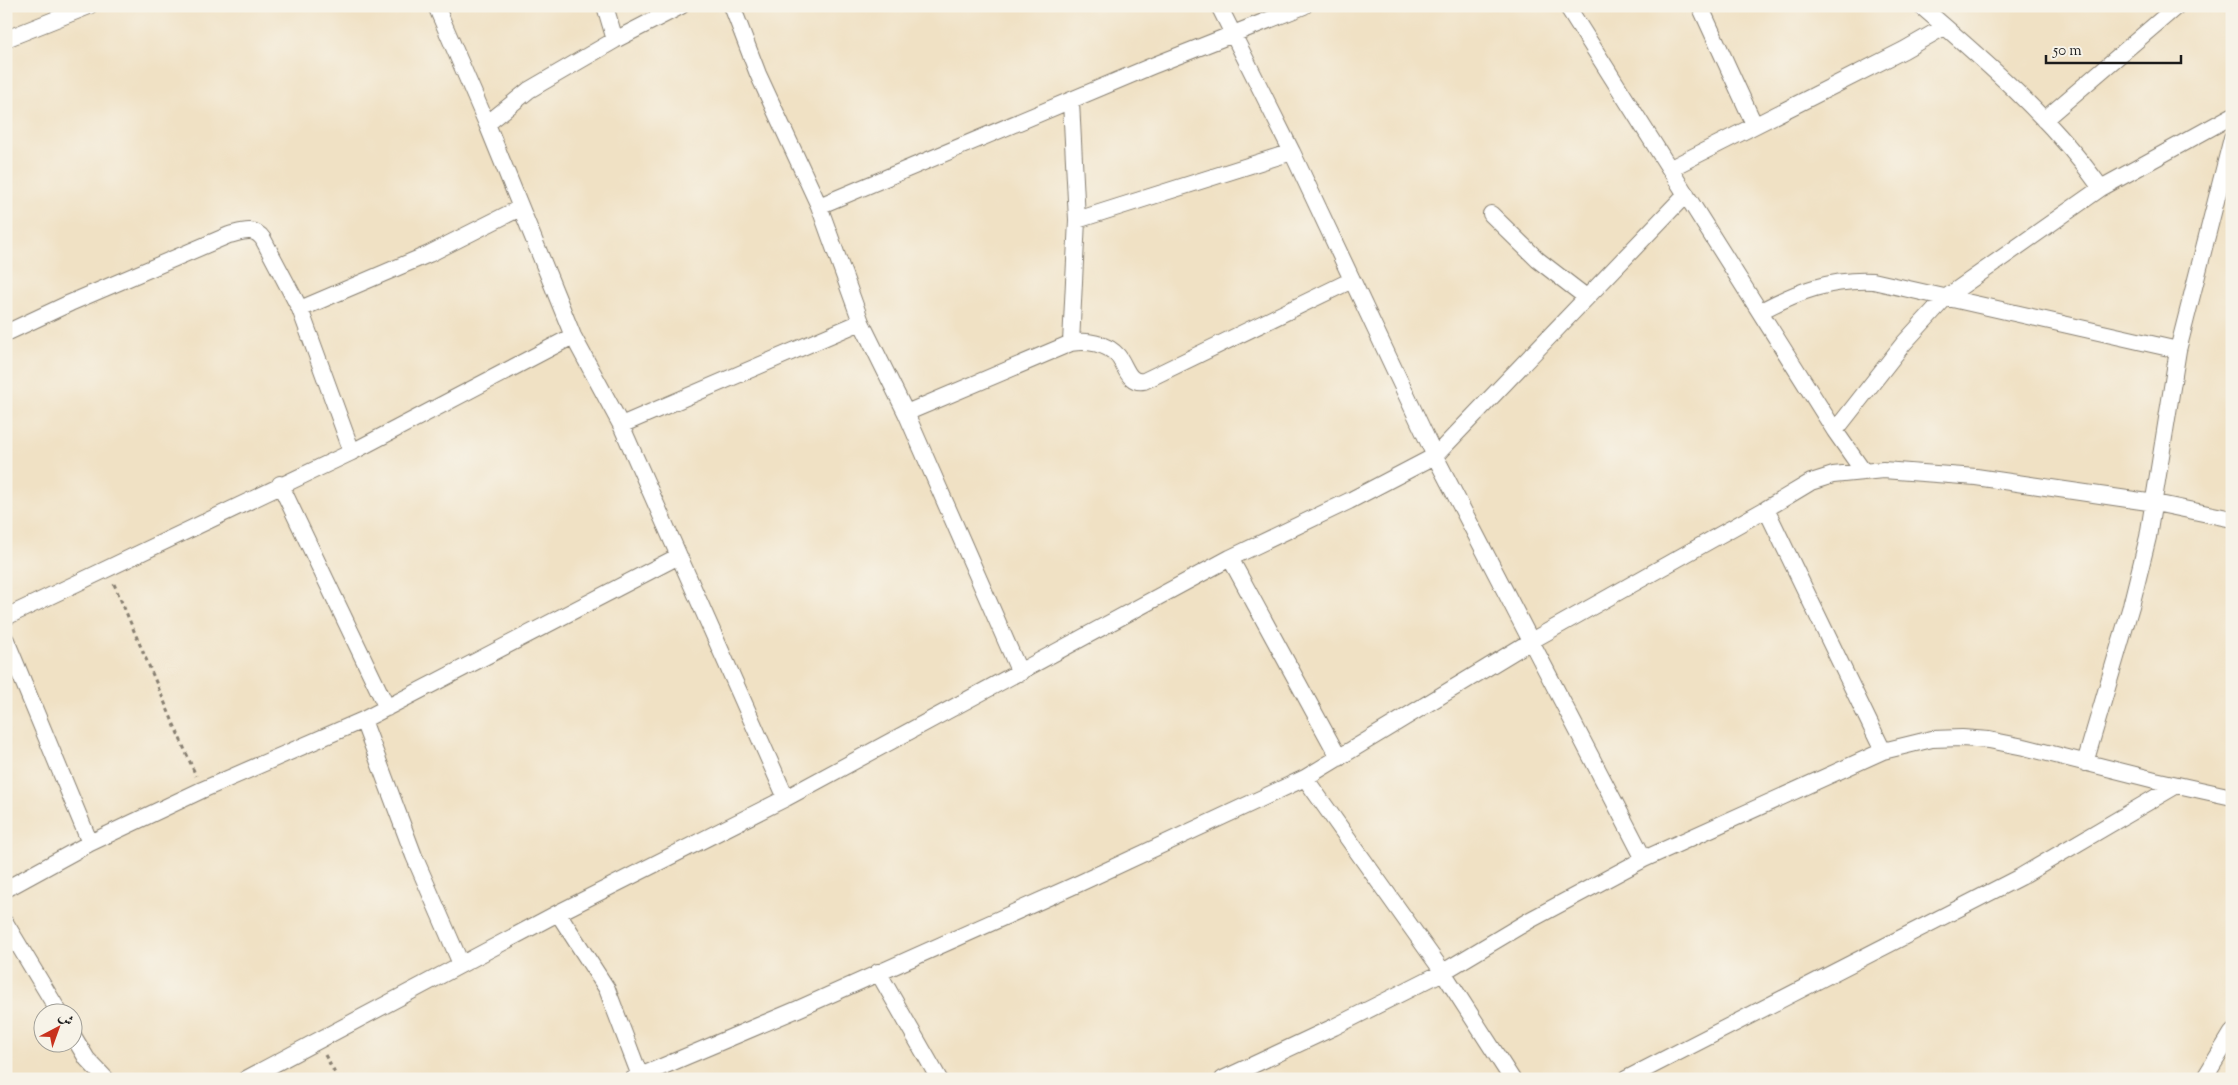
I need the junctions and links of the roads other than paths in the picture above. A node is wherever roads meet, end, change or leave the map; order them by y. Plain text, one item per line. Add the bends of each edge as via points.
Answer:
1 (89, 6) edge
2 (436, 6) edge
3 (605, 6) edge
4 (681, 6) edge
5 (732, 6) edge
6 (1219, 6) edge
7 (1304, 6) edge
8 (1567, 6) edge
9 (1700, 6) edge
10 (1921, 6) edge
11 (2177, 6) edge
12 (1944, 27) junction
13 (1235, 35) junction
14 (6, 39) edge
15 (615, 40) junction
16 (1071, 102) junction
17 (2232, 116) edge
18 (2044, 120) junction
19 (487, 124) junction
20 (1754, 124) junction
21 (2232, 138) edge
22 (1292, 152) junction
23 (1671, 168) junction
24 (2101, 188) junction
25 (1686, 194) junction
26 (819, 206) junction
27 (520, 208) junction
28 (1491, 214) dead end
29 (1077, 220) junction
30 (1352, 280) junction
31 (1586, 297) junction
32 (1945, 298) junction
33 (300, 309) junction
34 (1761, 311) junction
35 (861, 322) junction
36 (6, 333) edge
37 (573, 336) junction
38 (1071, 343) junction
39 (2178, 350) junction
40 (906, 413) junction
41 (620, 425) junction
42 (1835, 431) junction
43 (352, 452) junction
44 (1436, 456) junction
45 (1864, 471) junction
46 (280, 484) junction
47 (2155, 503) junction
48 (1766, 509) junction
49 (2232, 519) edge
50 (677, 557) junction
51 (1230, 558) junction
52 (6, 617) edge
53 (6, 640) edge
54 (1531, 641) junction
55 (1020, 673) junction
56 (387, 708) junction
57 (363, 720) junction
58 (1883, 751) junction
59 (1339, 758) junction
60 (2085, 763) junction
61 (1305, 778) junction
62 (2177, 785) junction
63 (2232, 797) edge
64 (786, 798) junction
65 (90, 844) junction
66 (1644, 859) junction
67 (6, 889) edge
68 (558, 913) junction
69 (6, 924) edge
70 (461, 964) junction
71 (878, 972) junction
72 (1442, 972) junction
73 (53, 1002) edge
74 (2232, 1033) edge
75 (82, 1050) edge
76 (637, 1077) edge
77 (1229, 1078) edge
78 (106, 1079) edge
79 (246, 1079) edge
80 (939, 1079) edge
81 (1512, 1079) edge
82 (1626, 1079) edge
83 (2204, 1079) edge

1 - 14 street
2 - 19 street
3 - 15 street
4 - 15 street
5 - 26 street via 758,74
6 - 13 street
7 - 13 street
8 - 23 street
9 - 20 street
10 - 12 street
11 - 18 street
12 - 18 street
12 - 20 street
13 - 16 street via 1152,66
13 - 22 street
15 - 19 street via 529,90
16 - 26 street
16 - 29 street
17 - 24 street
18 - 24 street via 2074,151
19 - 27 street
20 - 23 street
21 - 39 street
22 - 29 street
22 - 30 street
23 - 25 street
24 - 32 street
25 - 31 street
25 - 34 street
26 - 35 street
27 - 33 street via 429,254
27 - 37 street
28 - 31 street via 1538,260
29 - 38 street
30 - 38 street via 1144,381 1131,378 1118,356 1108,349 1090,342
30 - 44 street
31 - 44 street
32 - 34 street via 1873,281 1855,280 1822,284
32 - 39 street
32 - 42 street via 1904,343
33 - 36 street via 263,239 256,231 250,230 211,242
33 - 43 street
34 - 42 street
35 - 40 street
35 - 41 street
37 - 41 street
37 - 43 street
38 - 40 street
39 - 47 street
40 - 55 street
41 - 50 street
42 - 45 street
43 - 46 street
44 - 51 street
44 - 54 street
45 - 47 street via 1976,477
45 - 48 street via 1833,474 1811,482
46 - 52 street
46 - 56 street
47 - 49 street
47 - 60 street via 2131,606
48 - 54 street
48 - 58 street
50 - 56 street
50 - 64 street
51 - 55 street
51 - 59 street
53 - 65 street
54 - 59 street
54 - 66 street
55 - 64 street
56 - 57 street
57 - 65 street via 202,790
57 - 70 street via 414,856
58 - 60 street via 1919,742 1962,738 2024,747
58 - 66 street
59 - 61 street
60 - 62 street
61 - 71 street via 1080,883
61 - 72 street
62 - 63 street
62 - 82 street via 2012,881
64 - 68 street
65 - 67 street
66 - 72 street
68 - 70 street
68 - 76 street via 607,989
69 - 73 street
70 - 79 street
71 - 76 street
71 - 80 street
72 - 77 street
72 - 81 street
74 - 83 street
75 - 78 street

